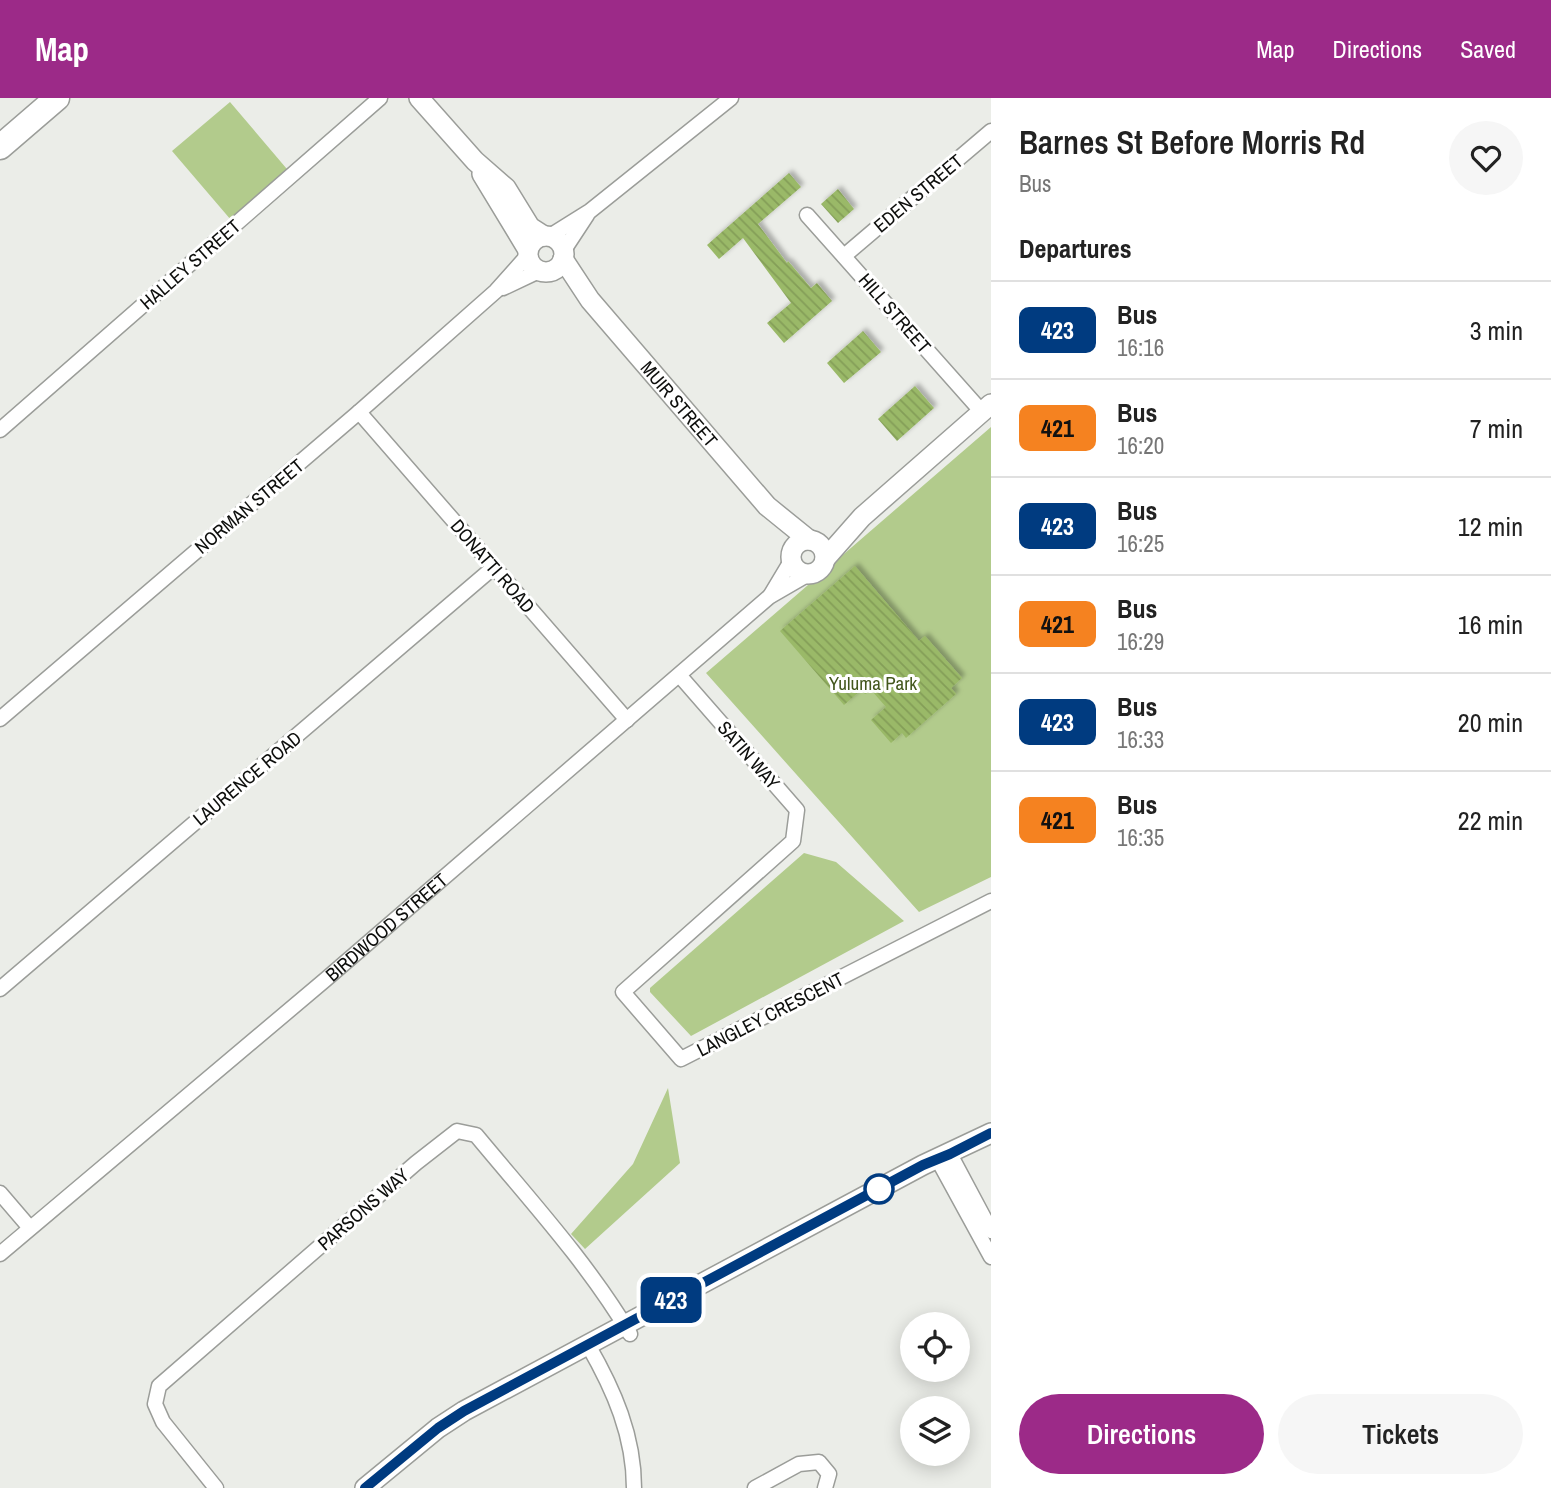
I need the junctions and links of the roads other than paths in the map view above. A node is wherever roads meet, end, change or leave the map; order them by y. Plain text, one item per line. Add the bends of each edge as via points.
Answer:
1 (57, 98) edge
2 (380, 98) edge
3 (419, 98) edge
4 (705, 98) edge
5 (731, 98) edge
6 (716, 111) junction
7 (991, 131) edge
8 (0, 147) edge
9 (475, 161) junction
10 (807, 215) dead end
11 (555, 245) junction
12 (844, 256) junction
13 (535, 262) junction
14 (590, 300) junction
15 (986, 408) edge
16 (359, 412) junction
17 (0, 430) edge
18 (767, 506) junction
19 (862, 517) junction
20 (812, 540) junction
21 (791, 556) junction
22 (825, 559) junction
23 (494, 567) junction
24 (807, 575) junction
25 (769, 597) junction
26 (680, 676) junction
27 (0, 719) edge
28 (627, 720) junction
29 (793, 841) joint
30 (991, 901) edge
31 (0, 989) edge
32 (991, 1133) edge
33 (991, 1146) edge
34 (947, 1163) junction
35 (0, 1194) edge
36 (30, 1228) junction
37 (991, 1231) edge
38 (0, 1254) edge
39 (991, 1257) edge
40 (627, 1330) junction
41 (591, 1350) junction
42 (216, 1488) edge
43 (365, 1488) edge
44 (383, 1488) edge
45 (634, 1488) edge
46 (755, 1488) edge
47 (825, 1488) edge

1 - 8 highway
2 - 17 street, HALLEY STREET
3 - 9 street, MUIR STREET
4 - 6 street
5 - 6 street
6 - 11 street via 590,211
7 - 12 street, EDEN STREET
9 - 11 street, MUIR STREET via 506,188 530,227
9 - 13 street, MUIR STREET
10 - 12 street, HILL STREET
11 - 13 street via 534,240
11 - 13 street via 556,269
11 - 14 street, MUIR STREET
12 - 15 street, HILL STREET
13 - 14 street, MUIR STREET
13 - 16 street, NORMAN STREET
14 - 18 street, MUIR STREET
15 - 19 street
16 - 23 street, DONATTI ROAD
16 - 27 street, NORMAN STREET
18 - 20 street, MUIR STREET
18 - 21 street, MUIR STREET
19 - 20 street
19 - 22 street
20 - 21 street via 797,544
20 - 22 street via 821,546
21 - 24 street via 798,572
21 - 25 street, BIRDWOOD STREET
22 - 24 street via 820,571
23 - 28 street, DONATTI ROAD
23 - 31 street, LAURENCE ROAD
24 - 25 street, BIRDWOOD STREET
25 - 26 street, BIRDWOOD STREET
26 - 28 street, BIRDWOOD STREET
26 - 29 street, SATIN WAY via 797,810
28 - 36 street, BIRDWOOD STREET
29 - 30 street, LANGLEY CRESCENT via 623,992 681,1059
32 - 34 street
33 - 34 street
34 - 37 street
34 - 39 street
34 - 40 street via 929,1177
35 - 36 street
36 - 38 street, BIRDWOOD STREET
40 - 41 street
40 - 42 street, PARSONS WAY via 608,1297 476,1135 457,1131 159,1386 155,1404 163,1422
41 - 43 street via 464,1411
41 - 44 street via 445,1437
41 - 45 street via 627,1429
46 - 47 street via 799,1464 820,1461 829,1474

